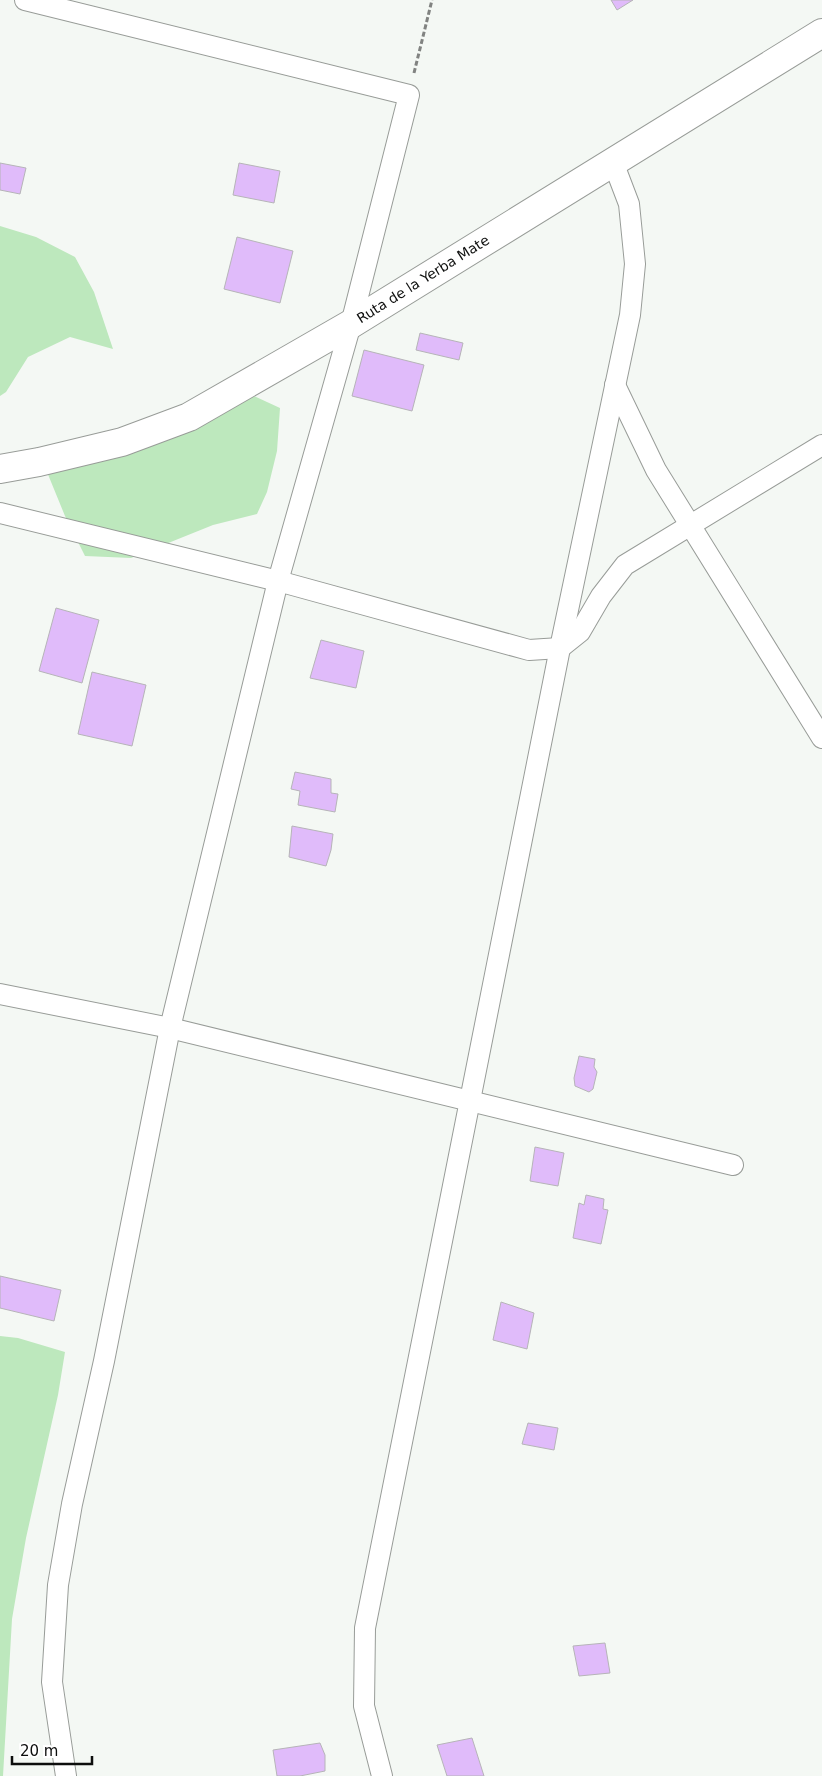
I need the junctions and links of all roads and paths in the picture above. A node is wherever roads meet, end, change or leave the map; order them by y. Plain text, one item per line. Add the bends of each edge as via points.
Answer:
1 (25, 0) edge
2 (432, 0) edge
3 (822, 33) edge
4 (409, 95) junction
5 (613, 162) junction
6 (351, 324) junction
7 (615, 385) junction
8 (822, 445) edge
9 (0, 469) edge
10 (0, 513) edge
11 (690, 525) junction
12 (278, 581) junction
13 (560, 648) junction
14 (822, 738) edge
15 (0, 994) edge
16 (170, 1028) junction
17 (470, 1101) junction
18 (733, 1165) dead end
19 (66, 1776) edge
20 (382, 1776) edge

1 - 4 street
2 - 4 path
3 - 5 main road, Ruta de la Yerba Mate
4 - 6 street
5 - 6 main road, Ruta de la Yerba Mate
5 - 7 street via 628,204 635,264 630,315
6 - 9 main road, Ruta de la Yerba Mate via 189,417 122,442
6 - 12 street
7 - 11 street via 656,470
7 - 13 street
8 - 11 street
10 - 12 street
11 - 13 street via 625,565 601,596 580,632
11 - 14 street
12 - 13 street via 529,650
12 - 16 street
13 - 17 street
15 - 16 street
16 - 17 street
16 - 19 street via 58,1585 52,1682
17 - 18 street
17 - 20 street via 365,1628 364,1706

